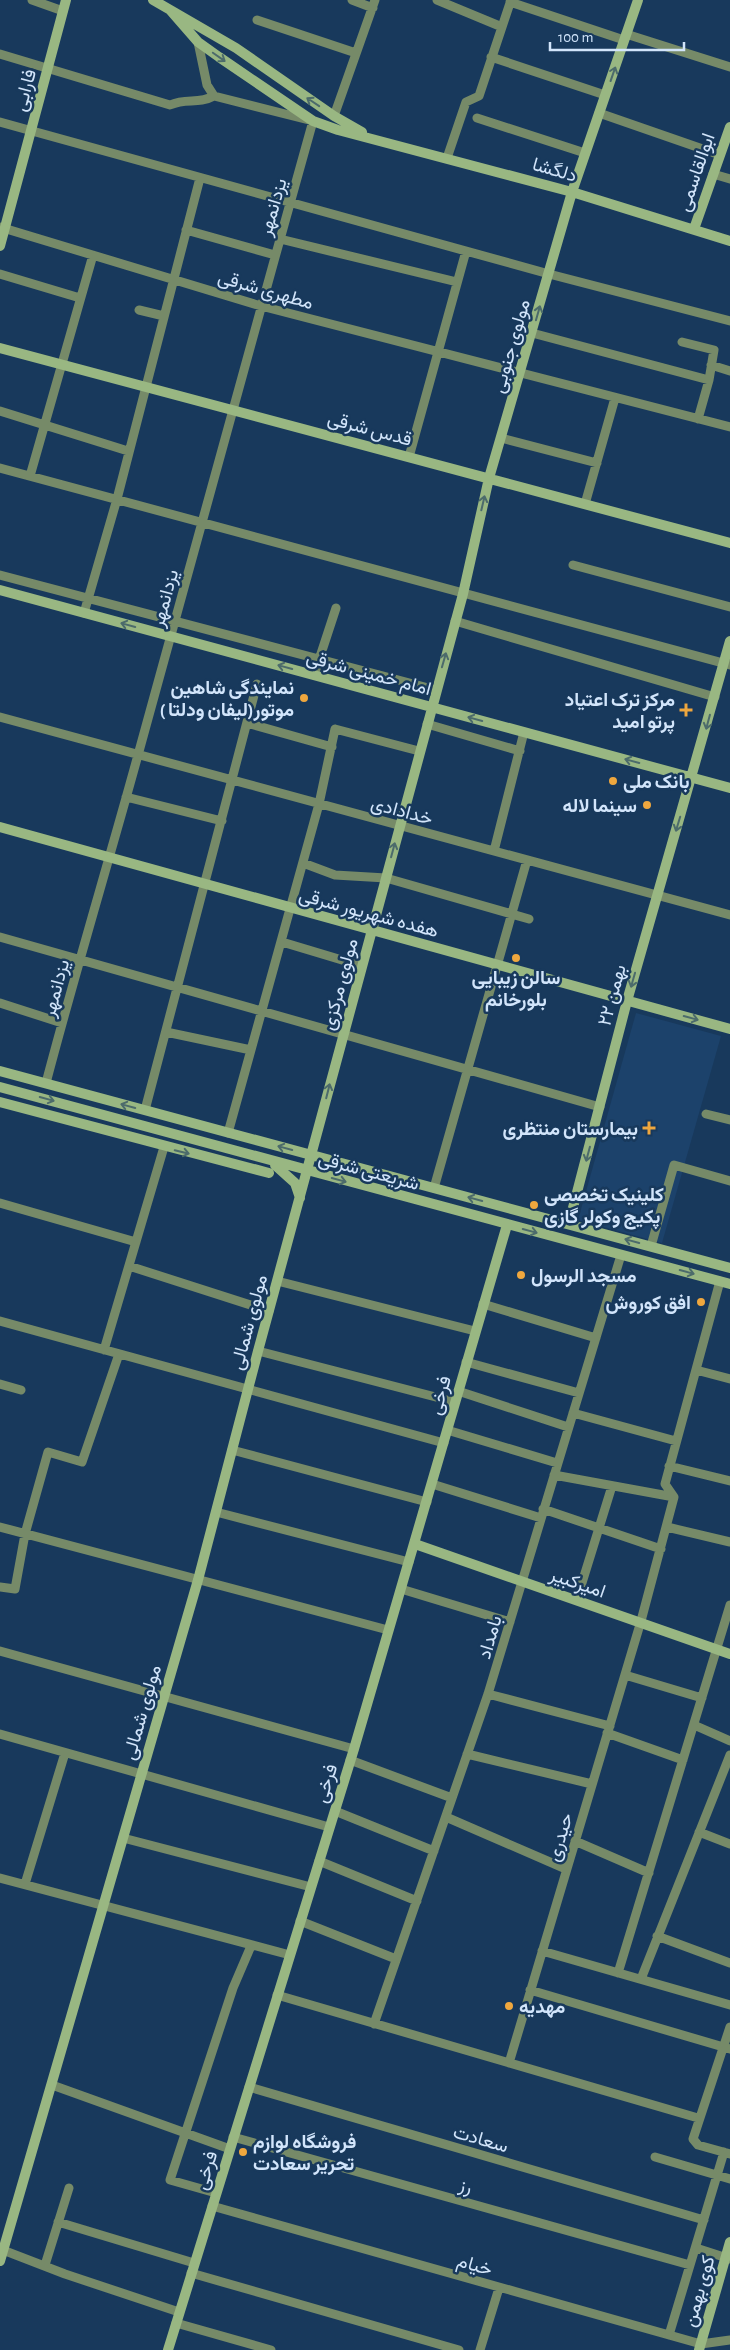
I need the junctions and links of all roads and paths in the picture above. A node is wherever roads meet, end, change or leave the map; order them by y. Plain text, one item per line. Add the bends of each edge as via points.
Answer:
1 (32, 0) edge
2 (66, 0) edge
3 (153, 0) edge
4 (352, 0) edge
5 (437, 0) edge
6 (638, 0) edge
7 (510, 1) edge
8 (374, 4) edge
9 (63, 11) junction
10 (171, 11) junction
11 (257, 20) dead end
12 (502, 27) junction
13 (625, 37) junction
14 (198, 42) junction
15 (356, 53) junction
16 (0, 54) edge
17 (491, 57) junction
18 (48, 67) junction
19 (730, 67) edge
20 (605, 95) junction
21 (214, 96) junction
22 (599, 113) junction
23 (334, 116) junction
24 (477, 118) dead end
25 (313, 121) junction
26 (0, 122) edge
27 (730, 127) edge
28 (31, 130) junction
29 (369, 137) junction
30 (585, 153) junction
31 (720, 155) junction
32 (447, 158) junction
33 (713, 174) junction
34 (200, 178) junction
35 (730, 179) edge
36 (572, 192) junction
37 (290, 203) junction
38 (2, 227) edge
39 (694, 229) junction
40 (186, 230) junction
41 (280, 238) junction
42 (730, 241) edge
43 (0, 246) edge
44 (466, 252) junction
45 (276, 254) junction
46 (92, 255) junction
47 (0, 274) edge
48 (549, 274) junction
49 (173, 279) junction
50 (457, 282) junction
51 (80, 298) junction
52 (261, 306) junction
53 (138, 310) dead end
54 (164, 316) junction
55 (730, 321) edge
56 (532, 333) junction
57 (682, 342) dead end
58 (0, 348) edge
59 (437, 352) junction
60 (62, 364) junction
61 (711, 365) junction
62 (730, 371) edge
63 (520, 373) junction
64 (709, 380) junction
65 (146, 387) junction
66 (614, 398) junction
67 (232, 409) junction
68 (0, 411) edge
69 (698, 419) junction
70 (44, 425) junction
71 (730, 427) edge
72 (501, 438) junction
73 (128, 451) junction
74 (409, 457) junction
75 (596, 463) junction
76 (0, 468) edge
77 (30, 476) junction
78 (489, 478) junction
79 (117, 499) junction
80 (585, 504) junction
81 (202, 522) junction
82 (730, 543) edge
83 (573, 565) dead end
84 (0, 575) edge
85 (0, 590) edge
86 (463, 594) junction
87 (88, 598) junction
88 (730, 607) edge
89 (336, 608) dead end
90 (84, 613) junction
91 (455, 621) junction
92 (174, 622) junction
93 (170, 636) junction
94 (730, 641) edge
95 (319, 659) junction
96 (727, 664) edge
97 (314, 675) junction
98 (258, 684) dead end
99 (436, 690) junction
100 (715, 697) junction
101 (431, 707) junction
102 (0, 717) edge
103 (247, 723) junction
104 (427, 724) junction
105 (524, 732) junction
106 (332, 747) junction
107 (419, 751) junction
108 (520, 751) junction
109 (138, 755) junction
110 (693, 777) junction
111 (232, 780) junction
112 (730, 788) edge
113 (126, 797) junction
114 (319, 804) junction
115 (222, 821) junction
116 (399, 826) junction
117 (0, 827) edge
118 (494, 851) junction
119 (110, 856) junction
120 (527, 860) junction
121 (303, 863) junction
122 (386, 878) junction
123 (206, 884) junction
124 (657, 895) junction
125 (291, 909) junction
126 (510, 913) junction
127 (730, 915) edge
128 (529, 918) dead end
129 (371, 931) junction
130 (0, 937) edge
131 (282, 942) junction
132 (79, 959) junction
133 (496, 965) junction
134 (362, 966) junction
135 (178, 988) junction
136 (627, 1001) junction
137 (0, 1003) edge
138 (262, 1012) junction
139 (62, 1023) junction
140 (730, 1029) edge
141 (166, 1032) junction
142 (343, 1035) junction
143 (251, 1050) junction
144 (468, 1070) junction
145 (0, 1071) edge
146 (46, 1083) junction
147 (0, 1087) edge
148 (0, 1102) edge
149 (600, 1107) junction
150 (145, 1110) junction
151 (706, 1114) dead end
152 (730, 1120) edge
153 (228, 1133) junction
154 (255, 1140) junction
155 (209, 1144) junction
156 (164, 1147) junction
157 (312, 1155) junction
158 (251, 1156) junction
159 (205, 1157) junction
160 (268, 1160) junction
161 (308, 1171) junction
162 (269, 1174) dead end
163 (384, 1175) junction
164 (730, 1180) edge
165 (434, 1188) junction
166 (379, 1190) junction
167 (300, 1199) junction
168 (0, 1202) edge
169 (569, 1223) junction
170 (506, 1225) junction
171 (136, 1242) junction
172 (651, 1246) junction
173 (621, 1255) junction
174 (129, 1266) junction
175 (730, 1268) edge
176 (277, 1281) junction
177 (725, 1283) edge
178 (483, 1304) junction
179 (269, 1311) junction
180 (0, 1321) edge
181 (475, 1331) junction
182 (596, 1338) junction
183 (104, 1350) junction
184 (258, 1351) junction
185 (119, 1354) junction
186 (466, 1362) junction
187 (696, 1370) junction
188 (730, 1379) edge
189 (0, 1384) edge
190 (248, 1389) junction
191 (21, 1390) dead end
192 (458, 1391) junction
193 (579, 1394) junction
194 (455, 1402) junction
195 (572, 1413) junction
196 (568, 1427) junction
197 (447, 1430) junction
198 (676, 1441) junction
199 (444, 1443) junction
200 (232, 1450) junction
201 (557, 1463) junction
202 (670, 1466) junction
203 (554, 1475) junction
204 (730, 1481) edge
205 (432, 1484) junction
206 (612, 1486) junction
207 (674, 1497) junction
208 (427, 1502) junction
209 (216, 1512) junction
210 (542, 1514) junction
211 (0, 1527) edge
212 (667, 1527) junction
213 (598, 1528) junction
214 (25, 1534) junction
215 (730, 1542) edge
216 (415, 1544) junction
217 (661, 1549) junction
218 (409, 1562) junction
219 (198, 1580) junction
220 (522, 1581) junction
221 (0, 1587) edge
222 (401, 1589) junction
223 (577, 1600) junction
224 (730, 1605) edge
225 (510, 1622) junction
226 (641, 1622) junction
227 (388, 1630) junction
228 (717, 1649) junction
229 (0, 1651) edge
230 (730, 1654) edge
231 (625, 1675) junction
232 (488, 1694) junction
233 (164, 1696) junction
234 (702, 1698) junction
235 (694, 1725) junction
236 (609, 1730) junction
237 (0, 1734) edge
238 (730, 1741) edge
239 (354, 1750) junction
240 (65, 1753) junction
241 (468, 1754) junction
242 (730, 1754) edge
243 (350, 1760) junction
244 (683, 1760) junction
245 (727, 1769) edge
246 (142, 1775) junction
247 (592, 1784) junction
248 (452, 1798) junction
249 (334, 1810) junction
250 (446, 1817) junction
251 (329, 1827) junction
252 (699, 1832) junction
253 (123, 1838) junction
254 (575, 1841) junction
255 (730, 1844) edge
256 (434, 1850) junction
257 (319, 1861) junction
258 (566, 1869) junction
259 (649, 1873) junction
260 (0, 1878) edge
261 (25, 1884) junction
262 (311, 1886) junction
263 (417, 1901) junction
264 (103, 1907) junction
265 (300, 1921) junction
266 (657, 1936) junction
267 (251, 1946) junction
268 (542, 1951) junction
269 (290, 1956) junction
270 (396, 1959) junction
271 (730, 1962) edge
272 (618, 1973) junction
273 (641, 1979) junction
274 (530, 1990) junction
275 (277, 1995) junction
276 (730, 2005) edge
277 (374, 2024) junction
278 (730, 2027) edge
279 (727, 2048) edge
280 (509, 2063) junction
281 (52, 2085) junction
282 (249, 2087) junction
283 (698, 2118) junction
284 (186, 2132) junction
285 (233, 2137) junction
286 (230, 2148) junction
287 (727, 2153) edge
288 (655, 2157) dead end
289 (718, 2176) junction
290 (730, 2179) edge
291 (69, 2188) dead end
292 (216, 2192) junction
293 (212, 2206) junction
294 (704, 2220) junction
295 (58, 2222) junction
296 (730, 2242) edge
297 (696, 2248) junction
298 (2, 2249) edge
299 (728, 2259) edge
300 (0, 2261) edge
301 (46, 2265) junction
302 (690, 2265) junction
303 (193, 2268) junction
304 (499, 2288) junction
305 (179, 2312) junction
306 (176, 2323) junction
307 (670, 2335) junction
308 (730, 2340) edge
309 (700, 2347) edge
310 (168, 2350) edge
311 (271, 2350) edge
312 (459, 2350) edge
313 (480, 2350) edge

1 - 9 street
2 - 9 street, فارابی
3 - 10 street, دلگشا
4 - 8 street
5 - 12 street
6 - 13 street, مولوی جنوبی
7 - 12 street
7 - 13 street
8 - 15 street
9 - 18 street, فارابی
10 - 14 street, دلگشا
23 -> 10 street, دلگشا via 236,48
11 - 15 street
12 - 17 street
13 - 19 street
20 -> 13 street, مولوی جنوبی
14 - 21 street via 208,85
14 -> 25 street, دلگشا
15 - 23 street
16 - 18 street
17 - 20 street
17 - 32 street via 479,96 466,102
18 - 21 street via 170,105 181,100 204,102
18 - 28 street, فارابی
20 - 22 street, مولوی جنوبی
21 - 25 street
22 - 30 street, مولوی جنوبی
22 - 31 street
23 - 29 street, دلگشا
24 - 30 street
25 - 29 street, دلگشا
25 - 37 street, یزدانمهر
26 - 28 street
27 - 31 street, ابوالقاسمی
28 - 34 street
28 - 38 street, فارابی
29 - 32 street, دلگشا
30 - 36 street, مولوی جنوبی
31 - 33 street, ابوالقاسمی
32 - 36 street, دلگشا
33 - 35 street
33 - 39 street, ابوالقاسمی
34 - 37 street
34 - 40 street
36 - 39 street, دلگشا
36 - 48 street, مولوی جنوبی
37 - 41 street, یزدانمهر
37 - 44 street
38 - 43 street, فارابی
38 - 46 street, مطهری شرقی
39 - 42 street, دلگشا
40 - 45 street
40 - 49 street
41 - 45 street, یزدانمهر
41 - 50 street
44 - 48 street
44 - 50 street
45 - 52 street, یزدانمهر
46 - 49 street, مطهری شرقی
46 - 51 street
47 - 51 street
48 - 55 street
56 -> 48 street, مولوی جنوبی
49 - 52 street, مطهری شرقی
49 - 54 street
50 - 59 street
51 - 60 street
52 - 59 street, مطهری شرقی
52 - 67 street, یزدانمهر
53 - 54 street
54 - 65 street
56 - 63 street, مولوی جنوبی
56 - 64 street
57 - 61 street via 714,350
58 - 60 street, قدس شرقی
59 - 63 street, مطهری شرقی
59 - 74 street
60 - 65 street, قدس شرقی
60 - 70 street
61 - 62 street
61 - 64 street
63 - 66 street, مطهری شرقی
63 - 72 street, مولوی جنوبی
64 - 69 street
65 - 67 street, قدس شرقی
65 - 73 street
66 - 69 street, مطهری شرقی
66 - 75 street
67 - 74 street, قدس شرقی
67 - 81 street, یزدانمهر
68 - 70 street
69 - 71 street, مطهری شرقی
70 - 73 street
70 - 77 street
72 - 75 street
72 - 78 street, مولوی جنوبی
73 - 79 street
74 - 78 street, قدس شرقی
75 - 80 street
76 - 77 street
77 - 79 street
78 - 80 street, قدس شرقی
86 -> 78 street, مولوی جنوبی
79 - 81 street
79 - 87 street
80 - 82 street, قدس شرقی
81 - 86 street
81 - 92 street, یزدانمهر
83 - 88 street
84 - 87 street
85 - 90 street, امام خمینی شرقی
86 - 91 street, مولوی جنوبی
86 - 96 street
87 - 90 street
87 - 92 street
89 - 95 street
93 -> 90 street, امام خمینی شرقی
99 -> 91 street, مولوی جنوبی
91 - 100 street
92 - 93 street, یزدانمهر
92 - 95 street
97 -> 93 street, امام خمینی شرقی
93 - 109 street, یزدانمهر
94 - 96 street, ۲۲ بهمن
95 - 97 street
95 - 99 street
96 - 100 street, ۲۲ بهمن
97 - 101 street, امام خمینی شرقی
98 - 103 street
99 - 101 street, مولوی جنوبی
100 -> 110 street, ۲۲ بهمن
101 - 104 street, مولوی مرکزی
105 -> 101 street, امام خمینی شرقی
102 - 109 street, خدادادی
103 - 106 street
103 - 111 street
104 - 107 street, مولوی مرکزی
104 - 108 street
105 - 108 street
110 -> 105 street, امام خمینی شرقی
106 - 107 street via 336,729
106 - 114 street
107 - 116 street, مولوی مرکزی
108 - 118 street
109 - 111 street, خدادادی
109 - 113 street, یزدانمهر
110 - 112 street, امام خمینی شرقی
110 -> 124 street, ۲۲ بهمن
111 - 114 street, خدادادی
111 - 115 street
113 - 115 street
113 - 119 street, یزدانمهر
114 - 116 street, خدادادی
114 - 121 street
115 - 123 street
116 - 118 street, خدادادی
122 -> 116 street, مولوی مرکزی
117 - 119 street, هفده شهریور شرقی
118 - 120 street, خدادادی
119 - 123 street, هفده شهریور شرقی
119 - 132 street, یزدانمهر
120 - 124 street, خدادادی
120 - 126 street
121 - 122 street via 335,875
121 - 125 street
122 - 126 street
122 - 129 street, مولوی مرکزی
123 - 125 street, هفده شهریور شرقی
123 - 135 street
124 - 127 street, خدادادی
124 -> 136 street, ۲۲ بهمن
125 - 129 street, هفده شهریور شرقی
125 - 131 street
126 - 128 street
126 - 133 street
129 - 133 street, هفده شهریور شرقی
129 - 134 street, مولوی مرکزی
130 - 132 street
131 - 134 street
131 - 138 street
132 - 135 street
132 - 139 street, یزدانمهر
133 - 136 street, هفده شهریور شرقی
133 - 144 street
134 - 142 street, مولوی مرکزی
135 - 138 street
135 - 141 street
136 -> 140 street, هفده شهریور شرقی
136 - 149 street, ۲۲ بهمن
137 - 139 street
138 - 142 street
138 - 143 street
139 - 146 street, یزدانمهر
141 - 143 street
141 - 150 street
142 - 144 street
157 -> 142 street, مولوی مرکزی
143 - 153 street
144 - 149 street
144 - 165 street
145 - 146 street, شریعتی شرقی
150 -> 146 street, شریعتی شرقی
147 -> 155 street, شریعتی شرقی
148 - 156 street
149 -> 169 street, ۲۲ بهمن
150 - 153 street, شریعتی شرقی
151 - 152 street
153 - 154 street, شریعتی شرقی
157 -> 154 street, شریعتی شرقی
154 - 158 street via 257,1146
155 - 158 street, شریعتی شرقی
155 - 159 street
156 -> 159 street
156 - 171 street
157 - 161 street, مولوی مرکزی
157 - 163 street, شریعتی شرقی
158 - 160 street, شریعتی شرقی
159 - 162 street
160 - 161 street, شریعتی شرقی
160 - 167 street via 291,1179
161 -> 166 street, شریعتی شرقی
161 - 167 street, مولوی شمالی
163 - 165 street, شریعتی شرقی
163 - 166 street via 377,1181
164 - 172 street via 674,1165
169 -> 165 street, شریعتی شرقی
166 - 170 street, شریعتی شرقی
167 - 176 street, مولوی شمالی
168 - 171 street
172 -> 169 street, شریعتی شرقی
170 -> 173 street, شریعتی شرقی
170 - 178 street, فرخی
171 - 174 street
172 - 175 street, شریعتی شرقی
173 -> 177 street, شریعتی شرقی
173 - 182 street, بامداد
174 - 179 street
174 - 183 street
176 - 179 street, مولوی شمالی
176 - 181 street
177 - 187 street
178 - 181 street, فرخی
178 - 182 street
179 - 184 street, مولوی شمالی
180 - 183 street
181 - 186 street, فرخی
182 - 193 street, بامداد
183 - 185 street
184 - 190 street, مولوی شمالی
184 - 194 street
185 - 190 street
185 - 214 street via 82,1462 48,1452
186 - 192 street, فرخی
186 - 193 street
187 - 188 street
187 - 198 street
189 - 191 street
190 - 199 street
190 - 200 street, مولوی شمالی
192 - 194 street, فرخی
192 - 196 street
193 - 195 street, بامداد
194 - 197 street, فرخی
195 - 196 street, بامداد
195 - 198 street
196 - 201 street, بامداد
197 - 199 street, فرخی
197 - 201 street
198 - 202 street
199 - 205 street, فرخی
200 - 208 street
200 - 209 street, مولوی شمالی
201 - 203 street, بامداد
202 - 204 street
202 - 207 street via 665,1484
203 - 206 street
203 - 210 street, بامداد
205 - 208 street, فرخی
205 - 210 street
206 - 207 street
206 - 213 street
207 - 212 street, حیدری
208 - 216 street, فرخی
209 - 218 street
209 - 219 street, مولوی شمالی
210 - 213 street
210 - 220 street, بامداد
211 - 214 street
212 - 215 street
212 - 217 street, حیدری
213 - 217 street
213 - 223 street
214 - 219 street
214 - 221 street via 14,1589
216 - 218 street, فرخی
216 - 220 street, امیرکبیر
217 - 226 street, حیدری
218 - 222 street, فرخی
219 - 227 street
219 - 233 street, مولوی شمالی
220 - 223 street, امیرکبیر
220 - 225 street, بامداد
222 - 225 street
222 - 227 street, فرخی
223 - 226 street, امیرکبیر
224 - 228 street
225 - 232 street, بامداد
226 - 228 street, امیرکبیر
226 - 231 street, حیدری
227 - 239 street, فرخی
228 - 230 street, امیرکبیر
228 - 234 street
229 - 233 street
231 - 234 street
231 - 236 street, حیدری
232 - 236 street
232 - 241 street, بامداد
233 - 239 street
233 - 246 street, مولوی شمالی
234 - 235 street
235 - 238 street
235 - 244 street
236 - 244 street
236 - 247 street, حیدری
237 - 240 street
239 - 243 street, فرخی
240 - 246 street
240 - 261 street
241 - 247 street
241 - 248 street, بامداد
242 - 245 street
243 - 248 street
243 - 249 street, فرخی
244 - 259 street
245 - 252 street
246 - 251 street
246 - 253 street, مولوی شمالی
247 - 254 street, حیدری
248 - 250 street, بامداد
249 - 251 street, فرخی
249 - 256 street
250 - 256 street, بامداد
250 - 258 street
251 - 257 street, فرخی
252 - 255 street
252 - 266 street
253 - 262 street
253 - 264 street, مولوی شمالی
254 - 258 street, حیدری
254 - 259 street
256 - 263 street, بامداد
257 - 262 street, فرخی
257 - 263 street
258 - 268 street, حیدری
259 - 272 street
260 - 261 street
261 - 264 street
262 - 265 street, فرخی
263 - 270 street, بامداد
264 - 267 street
264 - 281 street, مولوی شمالی
265 - 269 street, فرخی
265 - 270 street
266 - 271 street
266 - 273 street
267 - 269 street
267 - 284 street via 233,1988
268 - 272 street
268 - 274 street, حیدری
269 - 275 street, فرخی
270 - 277 street, بامداد
272 - 273 street
273 - 276 street
274 - 279 street
274 - 280 street, حیدری
275 - 277 street
275 - 282 street, فرخی
277 - 280 street
278 - 279 street
279 - 283 street
280 - 283 street
281 - 284 street
281 - 298 street, مولوی شمالی
282 - 285 street, فرخی
282 - 294 street, سعادت
283 - 287 street via 693,2134 695,2143
284 - 286 street
284 - 292 street via 170,2180
285 - 286 street, فرخی
285 - 302 street, رز
286 - 292 street, فرخی
287 - 289 street
288 - 289 street
289 - 290 street
289 - 294 street
291 - 295 street
292 - 293 street, فرخی
293 - 303 street, فرخی
293 - 304 street, خیام
294 - 297 street
295 - 301 street
295 - 303 street
296 - 299 street, کوی بهمن
297 - 299 street
297 - 302 street
298 - 300 street, مولوی شمالی
298 - 301 street
299 - 309 street, کوی بهمن
301 - 305 street
302 - 307 street
303 - 305 street, فرخی
303 - 312 street
304 - 307 street, خیام
304 - 313 street
305 - 306 street, فرخی
306 - 310 street, فرخی
306 - 311 street
307 - 309 street, خیام
308 - 309 street, خیام

